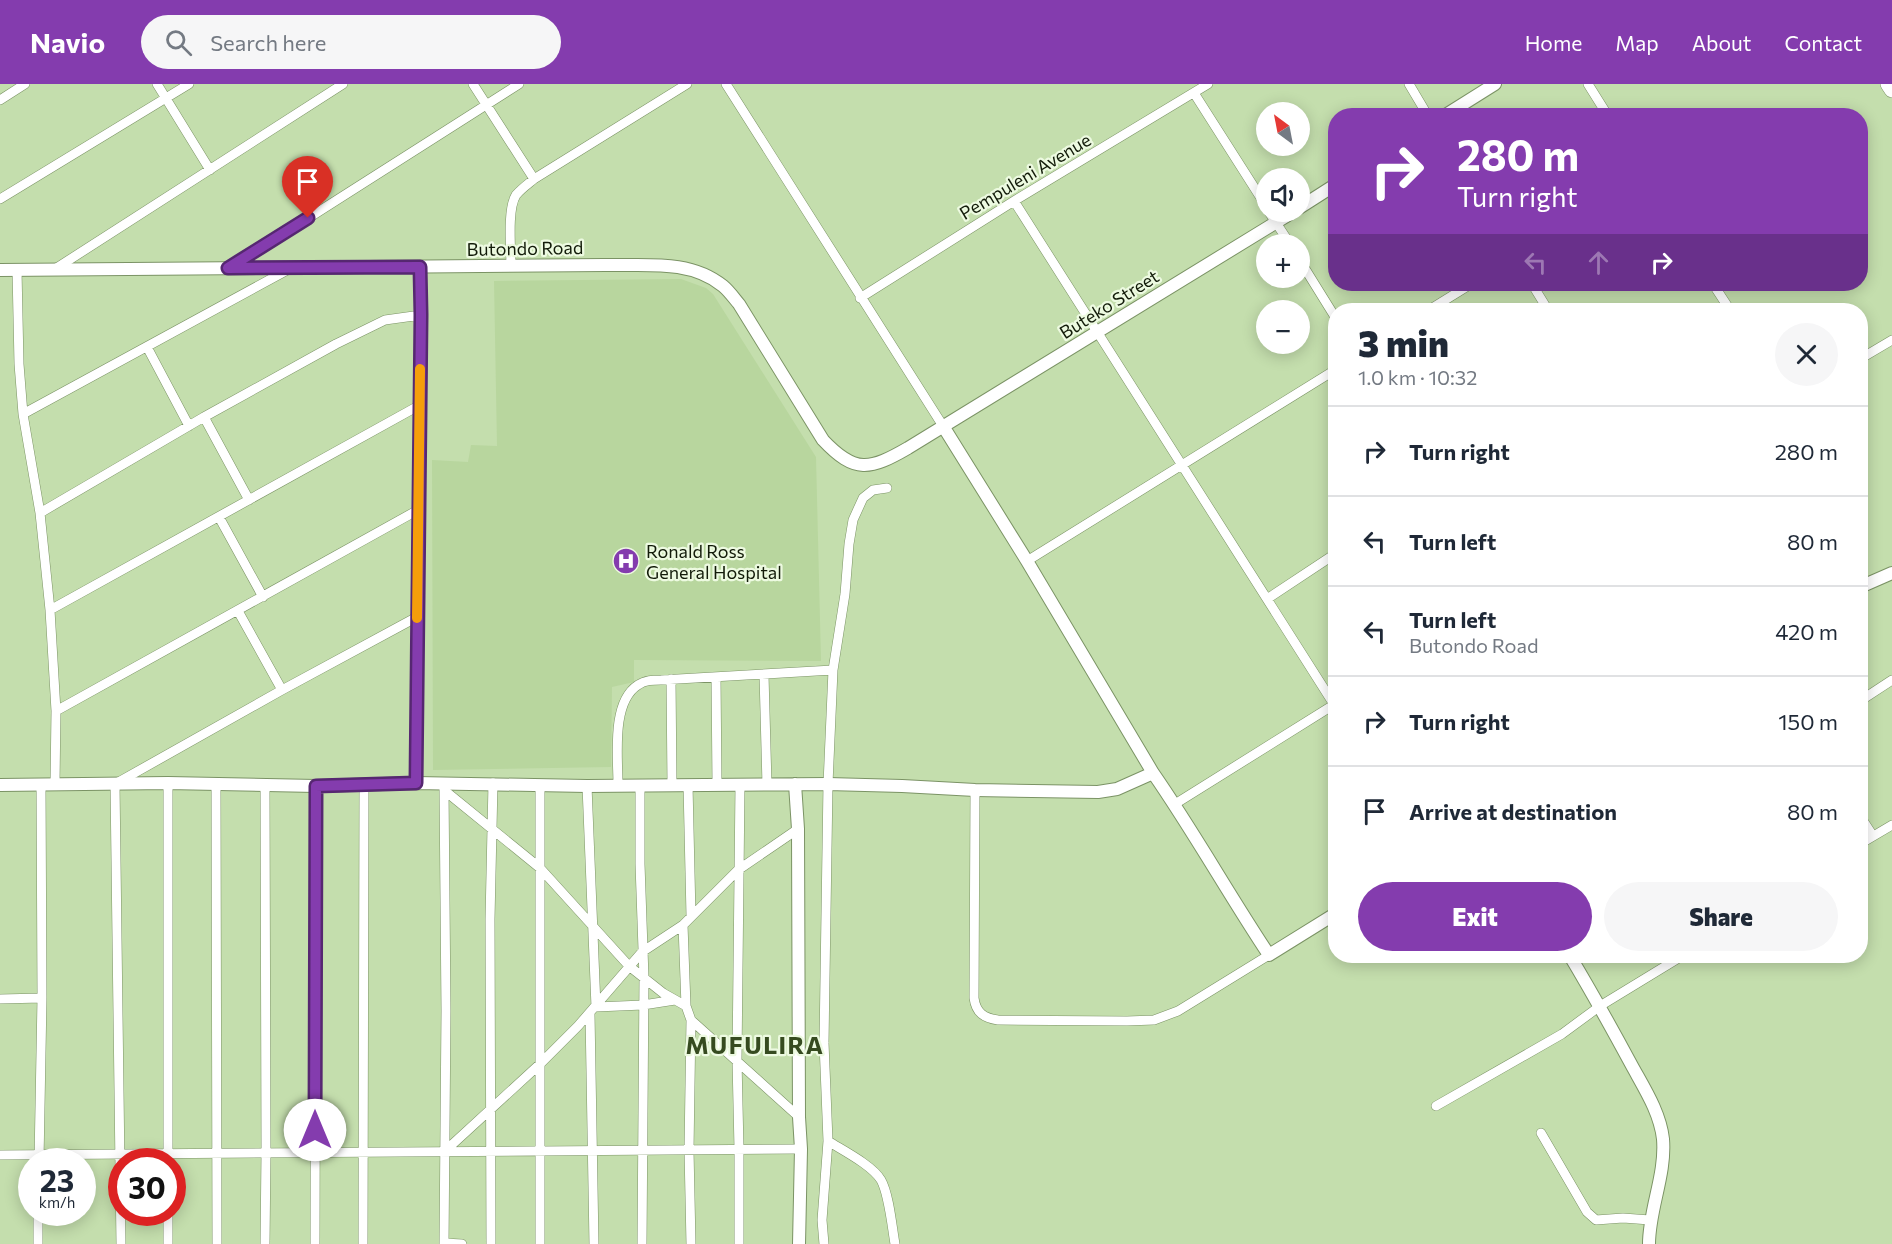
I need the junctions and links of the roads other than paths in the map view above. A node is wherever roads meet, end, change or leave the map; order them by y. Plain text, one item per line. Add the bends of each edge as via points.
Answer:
1 (25, 84) edge
2 (157, 84) edge
3 (189, 84) edge
4 (344, 84) edge
5 (474, 84) edge
6 (519, 84) edge
7 (687, 84) edge
8 (726, 84) edge
9 (1208, 84) edge
10 (1409, 84) edge
11 (1495, 84) edge
12 (1588, 84) edge
13 (1888, 84) edge
14 (1892, 90) edge
15 (1194, 93) junction
16 (166, 99) junction
17 (0, 100) edge
18 (486, 105) junction
19 (1423, 108) edge
20 (1457, 108) edge
21 (1603, 108) edge
22 (210, 170) junction
23 (534, 179) junction
24 (1328, 189) edge
25 (1256, 190) edge
26 (0, 199) edge
27 (1014, 201) junction
28 (1310, 201) edge
29 (1265, 222) edge
30 (511, 266) junction
31 (420, 267) junction
32 (228, 268) junction
33 (291, 268) junction
34 (0, 270) edge
35 (17, 270) junction
36 (55, 270) junction
37 (1310, 277) edge
38 (1460, 291) edge
39 (860, 298) junction
40 (1440, 303) edge
41 (1328, 306) edge
42 (421, 315) junction
43 (1098, 333) junction
44 (1892, 340) edge
45 (147, 347) junction
46 (1868, 354) edge
47 (1328, 374) edge
48 (420, 405) junction
49 (22, 414) junction
50 (204, 417) junction
51 (189, 426) junction
52 (943, 426) junction
53 (1183, 465) junction
54 (887, 488) dead end
55 (249, 500) junction
56 (418, 510) junction
57 (39, 513) junction
58 (219, 517) junction
59 (1328, 559) edge
60 (1027, 561) junction
61 (1892, 573) edge
62 (1868, 584) edge
63 (263, 597) junction
64 (1267, 599) junction
65 (50, 610) junction
66 (238, 611) junction
67 (417, 617) junction
68 (833, 670) junction
69 (764, 675) junction
70 (716, 677) junction
71 (671, 679) junction
72 (1892, 680) edge
73 (282, 690) junction
74 (1328, 694) edge
75 (1868, 696) edge
76 (1328, 709) edge
77 (56, 711) junction
78 (1153, 772) junction
79 (168, 783) junction
80 (416, 783) junction
81 (493, 783) junction
82 (55, 784) junction
83 (115, 784) junction
84 (265, 784) junction
85 (717, 784) junction
86 (795, 784) junction
87 (828, 784) junction
88 (0, 785) edge
89 (41, 785) junction
90 (216, 785) junction
91 (540, 785) junction
92 (618, 785) junction
93 (640, 785) junction
94 (672, 785) junction
95 (688, 785) junction
96 (740, 785) junction
97 (767, 785) junction
98 (316, 786) junction
99 (364, 786) junction
100 (587, 786) junction
101 (444, 787) junction
102 (975, 790) junction
103 (1175, 804) junction
104 (1892, 825) edge
105 (1868, 828) edge
106 (493, 829) junction
107 (798, 830) junction
108 (1873, 836) junction
109 (1868, 839) edge
110 (540, 868) junction
111 (738, 870) junction
112 (691, 916) junction
113 (1328, 918) edge
114 (683, 925) junction
115 (593, 926) junction
116 (642, 952) junction
117 (1269, 956) junction
118 (1574, 963) edge
119 (1671, 963) edge
120 (629, 966) junction
121 (644, 978) junction
122 (42, 998) junction
123 (0, 999) edge
124 (675, 1000) junction
125 (643, 1005) junction
126 (686, 1006) junction
127 (1600, 1006) junction
128 (593, 1011) junction
129 (691, 1020) junction
130 (737, 1060) junction
131 (541, 1063) junction
132 (1436, 1106) dead end
133 (492, 1107) junction
134 (799, 1117) junction
135 (1541, 1133) dead end
136 (828, 1141) junction
137 (39, 1148) edge
138 (121, 1148) edge
139 (168, 1148) edge
140 (740, 1149) junction
141 (801, 1149) junction
142 (591, 1150) junction
143 (642, 1150) junction
144 (689, 1150) junction
145 (491, 1151) junction
146 (542, 1151) junction
147 (444, 1152) junction
148 (315, 1153) junction
149 (362, 1153) junction
150 (217, 1154) junction
151 (266, 1154) junction
152 (0, 1155) edge
153 (18, 1156) edge
154 (186, 1157) edge
155 (1650, 1220) junction
156 (38, 1226) edge
157 (121, 1226) edge
158 (168, 1226) edge
159 (444, 1243) edge
160 (38, 1244) edge
161 (121, 1244) edge
162 (168, 1244) edge
163 (216, 1244) edge
164 (265, 1244) edge
165 (315, 1244) edge
166 (363, 1244) edge
167 (462, 1244) edge
168 (490, 1244) edge
169 (540, 1244) edge
170 (594, 1244) edge
171 (642, 1244) edge
172 (691, 1244) edge
173 (739, 1244) edge
174 (798, 1244) edge
175 (824, 1244) edge
176 (895, 1244) edge
177 (1649, 1244) edge

1 - 17 street
2 - 16 street
3 - 16 street
4 - 22 street
5 - 18 street
6 - 18 street
7 - 23 street
8 - 39 street
9 - 15 street, Pempuleni Avenue
10 - 19 street
11 - 20 street
12 - 21 street
13 - 14 main road
15 - 25 street
15 - 27 street, Pempuleni Avenue
16 - 22 street
16 - 26 street
18 - 23 street
18 - 32 street
22 - 36 street
23 - 30 street via 513,201
24 - 28 street
27 - 39 street, Pempuleni Avenue
27 - 43 street
29 - 43 street, Buteko Street
30 - 31 street, Butondo Road
30 - 52 street, Butondo Road via 673,266 714,279 739,304 823,440 848,462 880,462
31 - 33 street, Butondo Road
31 - 42 street
32 - 33 street, Butondo Road
32 - 36 street, Butondo Road
33 - 45 street
34 - 35 street, Butondo Road
35 - 36 street, Butondo Road
35 - 49 street
37 - 41 street
38 - 40 street
39 - 52 street
42 - 48 street
42 - 50 street via 375,324
43 - 52 street, Buteko Street
43 - 53 street
44 - 46 street
45 - 49 street
45 - 51 street
47 - 53 street
48 - 55 street
48 - 56 street
49 - 57 street
50 - 51 street
50 - 55 street
51 - 57 street
52 - 60 street
53 - 60 street
53 - 64 street
54 - 68 street via 873,490 863,498 855,514
55 - 58 street
56 - 63 street
56 - 67 street
57 - 65 street
58 - 63 street
58 - 65 street
59 - 64 street
60 - 78 street
61 - 62 street
63 - 66 street
64 - 74 street
65 - 77 street
66 - 73 street
66 - 77 street
67 - 73 street
67 - 80 street
68 - 69 street
68 - 87 street
69 - 70 street
69 - 97 street
70 - 71 street
70 - 85 street
71 - 92 street via 640,683 622,707
71 - 94 street
72 - 75 street
73 - 83 street
76 - 103 street
77 - 82 street
78 - 102 street via 1117,789 1098,792
78 - 103 street
79 - 83 street
79 - 90 street
79 - 139 street
80 - 99 street
80 - 101 street
81 - 91 street
81 - 101 street
81 - 106 street
82 - 83 street
82 - 89 street
83 - 138 street
84 - 90 street
84 - 98 street
84 - 151 street
85 - 95 street
85 - 96 street
86 - 87 street
86 - 97 street
86 - 107 street
87 - 102 street
87 - 136 street via 824,1043
88 - 89 street
89 - 122 street
90 - 150 street
91 - 100 street
91 - 110 street
92 - 93 street
92 - 100 street
93 - 94 street
93 - 116 street
94 - 95 street
95 - 112 street
96 - 97 street
96 - 111 street
98 - 99 street
98 - 148 street
99 - 149 street
100 - 115 street
101 - 106 street
101 - 147 street
102 - 117 street via 974,998 981,1015 998,1020 1154,1020 1185,1007
103 - 117 street
104 - 108 street
105 - 108 street
106 - 110 street
106 - 133 street
107 - 111 street
107 - 134 street
108 - 109 street
110 - 115 street
110 - 131 street
111 - 112 street
111 - 130 street
112 - 114 street
113 - 117 street
114 - 116 street
114 - 126 street
115 - 120 street
115 - 128 street
116 - 120 street
116 - 121 street
118 - 127 street
119 - 127 street
120 - 121 street
120 - 128 street
121 - 124 street
121 - 125 street
122 - 123 street
122 - 137 street
124 - 125 street
124 - 126 street
125 - 128 street
125 - 143 street
126 - 129 street
127 - 132 street via 1562,1034
127 - 155 street via 1656,1112 1663,1140 1662,1166
128 - 131 street
128 - 142 street
129 - 130 street
129 - 144 street
130 - 134 street
130 - 140 street
131 - 133 street
131 - 146 street
133 - 145 street
133 - 147 street
134 - 141 street
135 - 155 street via 1592,1217
136 - 175 street
136 - 176 street via 881,1180
140 - 141 street
140 - 144 street
140 - 173 street
141 - 174 street
142 - 143 street
142 - 146 street
142 - 170 street
143 - 144 street
143 - 171 street
144 - 172 street
145 - 146 street
145 - 147 street
145 - 168 street
146 - 169 street
147 - 149 street
147 - 159 street
148 - 149 street
148 - 151 street
148 - 165 street
149 - 166 street
150 - 151 street
150 - 154 street
150 - 163 street
151 - 164 street
152 - 153 street
155 - 177 street
156 - 160 street
157 - 161 street
158 - 162 street
159 - 167 street

